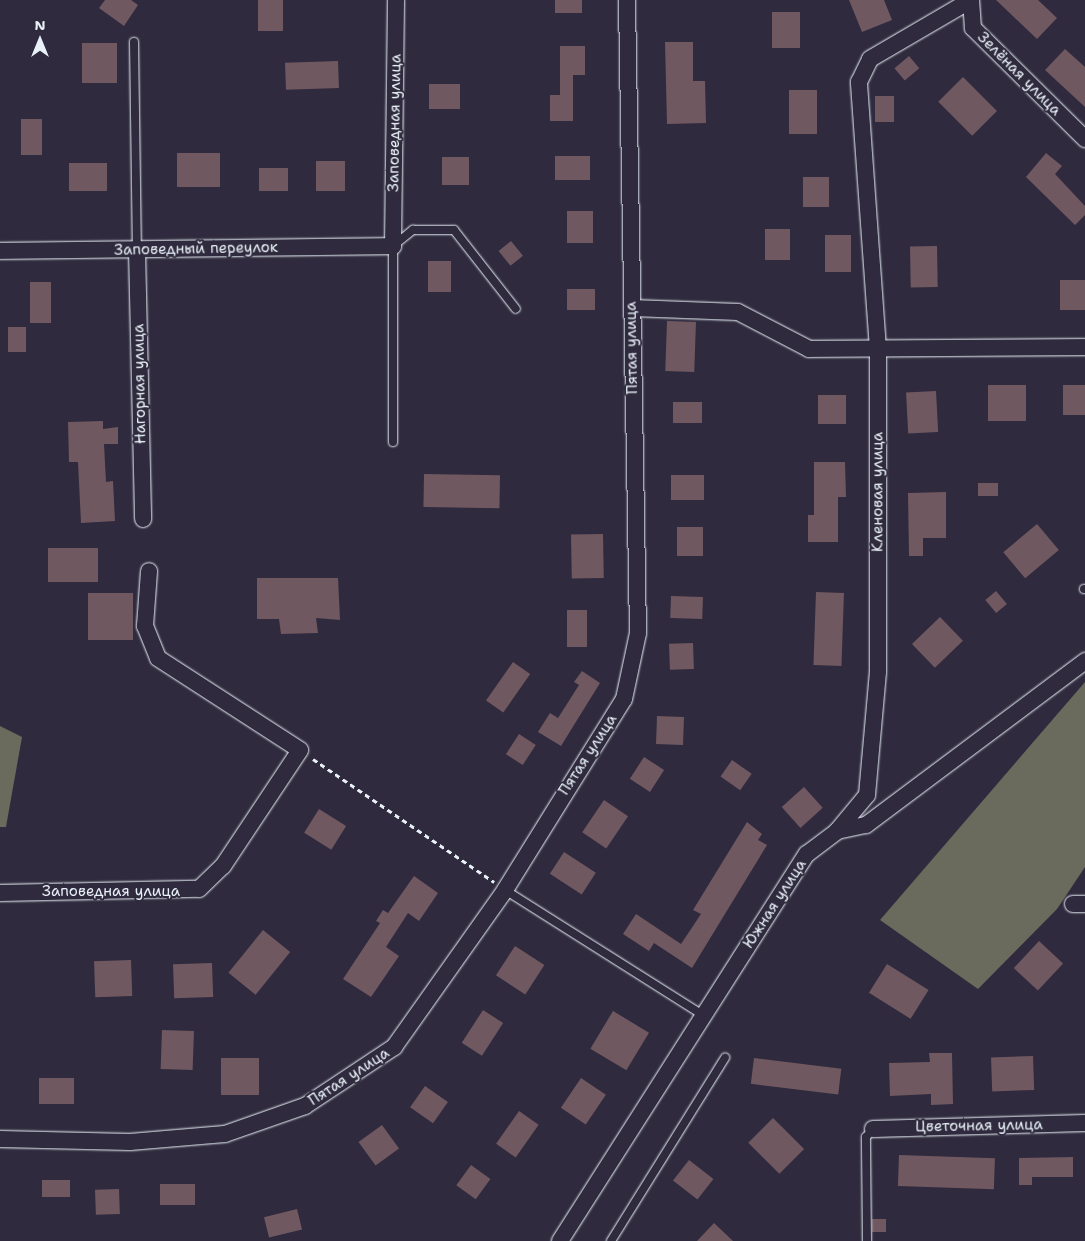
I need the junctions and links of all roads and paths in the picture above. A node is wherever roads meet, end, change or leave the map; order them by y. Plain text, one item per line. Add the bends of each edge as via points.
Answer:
1 (396, 0) edge
2 (627, 0) edge
3 (971, 0) edge
4 (134, 42) dead end
5 (1085, 139) edge
6 (393, 246) junction
7 (137, 250) junction
8 (0, 251) edge
9 (632, 308) junction
10 (516, 309) dead end
11 (1085, 347) edge
12 (878, 349) junction
13 (393, 442) dead end
14 (143, 519) dead end
15 (149, 571) dead end
16 (1085, 661) edge
17 (300, 750) junction
18 (837, 831) junction
19 (506, 890) junction
20 (0, 893) edge
21 (703, 1015) junction
22 (725, 1058) dead end
23 (1085, 1123) edge
24 (873, 1129) joint
25 (0, 1139) edge
26 (560, 1241) edge
27 (611, 1241) edge
28 (867, 1241) edge

1 - 6 street, Заповедная улица
2 - 9 street, Пятая улица
3 - 5 street, Зелёная улица via 973,28
3 - 12 street, Кленовая улица via 870,59 859,82 864,206
4 - 7 lane
6 - 7 street, Заповедный переулок
6 - 10 lane via 413,230 454,230
6 - 13 lane
7 - 8 street, Заповедный переулок
7 - 14 street, Нагорная улица
9 - 12 street via 738,312 808,349
9 - 19 street, Пятая улица via 638,633 624,700
11 - 12 street
12 - 18 street, Кленовая улица via 878,672 867,795
15 - 17 street via 145,626 158,658
16 - 18 street, Южная улица via 866,824
17 - 19 path
17 - 20 street, Заповедная улица via 223,866 199,889
18 - 21 street, Южная улица via 807,854
19 - 21 lane
19 - 25 street, Пятая улица via 394,1047 305,1106 225,1134 130,1142
21 - 26 street, Южная улица
22 - 27 lane
23 - 24 street, Цветочная улица
24 - 28 lane via 866,1137

